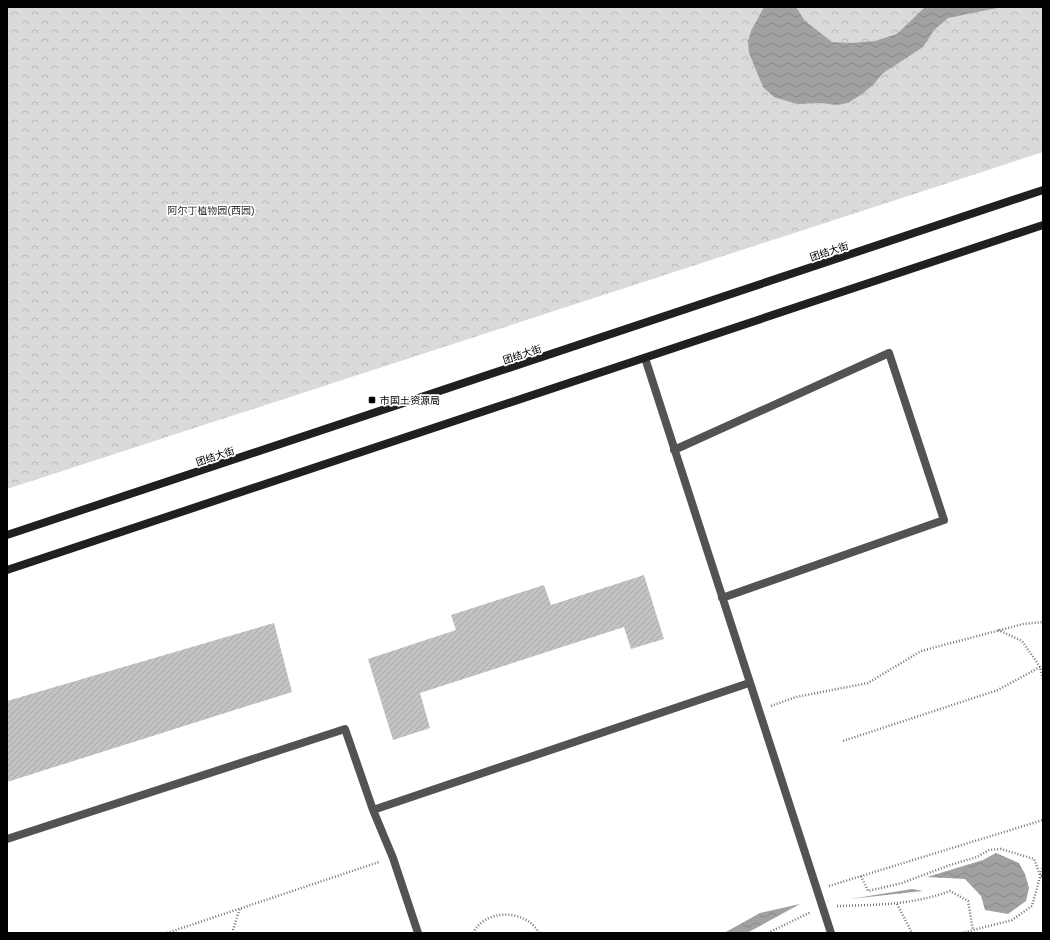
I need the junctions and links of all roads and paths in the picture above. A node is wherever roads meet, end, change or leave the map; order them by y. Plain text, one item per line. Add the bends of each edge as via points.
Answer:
1 (1043, 190) edge
2 (1043, 225) edge
3 (645, 358) junction
4 (674, 450) junction
5 (7, 535) edge
6 (7, 570) edge
7 (722, 598) junction
8 (1043, 622) edge
9 (998, 630) junction
10 (1041, 667) edge
11 (1043, 679) edge
12 (750, 683) junction
13 (759, 711) junction
14 (843, 741) dead end
15 (373, 810) junction
16 (1043, 820) edge
17 (7, 839) edge
18 (393, 858) junction
19 (1043, 866) edge
20 (861, 876) junction
21 (1041, 876) edge
22 (817, 890) junction
23 (897, 904) junction
24 (822, 907) junction
25 (240, 908) junction
26 (973, 930) junction
27 (167, 933) edge
28 (232, 933) edge
29 (418, 933) edge
30 (473, 933) edge
31 (539, 933) edge
32 (768, 933) edge
33 (831, 933) edge
34 (912, 933) edge
35 (962, 933) edge

1 - 5 main road, 团结大街
2 - 3 main road
3 - 4 street
3 - 6 main road
4 - 7 street
4 - 7 street via 889,353 944,520
7 - 12 street
8 - 9 path
9 - 10 path via 1022,641
9 - 13 path via 921,651 868,683 796,697
10 - 11 path
10 - 14 path via 998,690
12 - 13 street
12 - 15 street
13 - 22 street
15 - 17 street via 345,728
15 - 18 street
16 - 20 path
18 - 25 path
18 - 29 street
19 - 21 path
20 - 21 path via 868,891 902,883 977,857 989,850 1001,849 1034,859
20 - 22 path
21 - 26 path via 1032,906 1012,920
22 - 24 street
23 - 24 path
23 - 26 path via 933,898 950,891 968,901
23 - 34 path
24 - 32 path
24 - 33 street
25 - 27 path
25 - 28 path
26 - 35 path
30 - 31 path via 485,920 508,914 521,917 533,924

